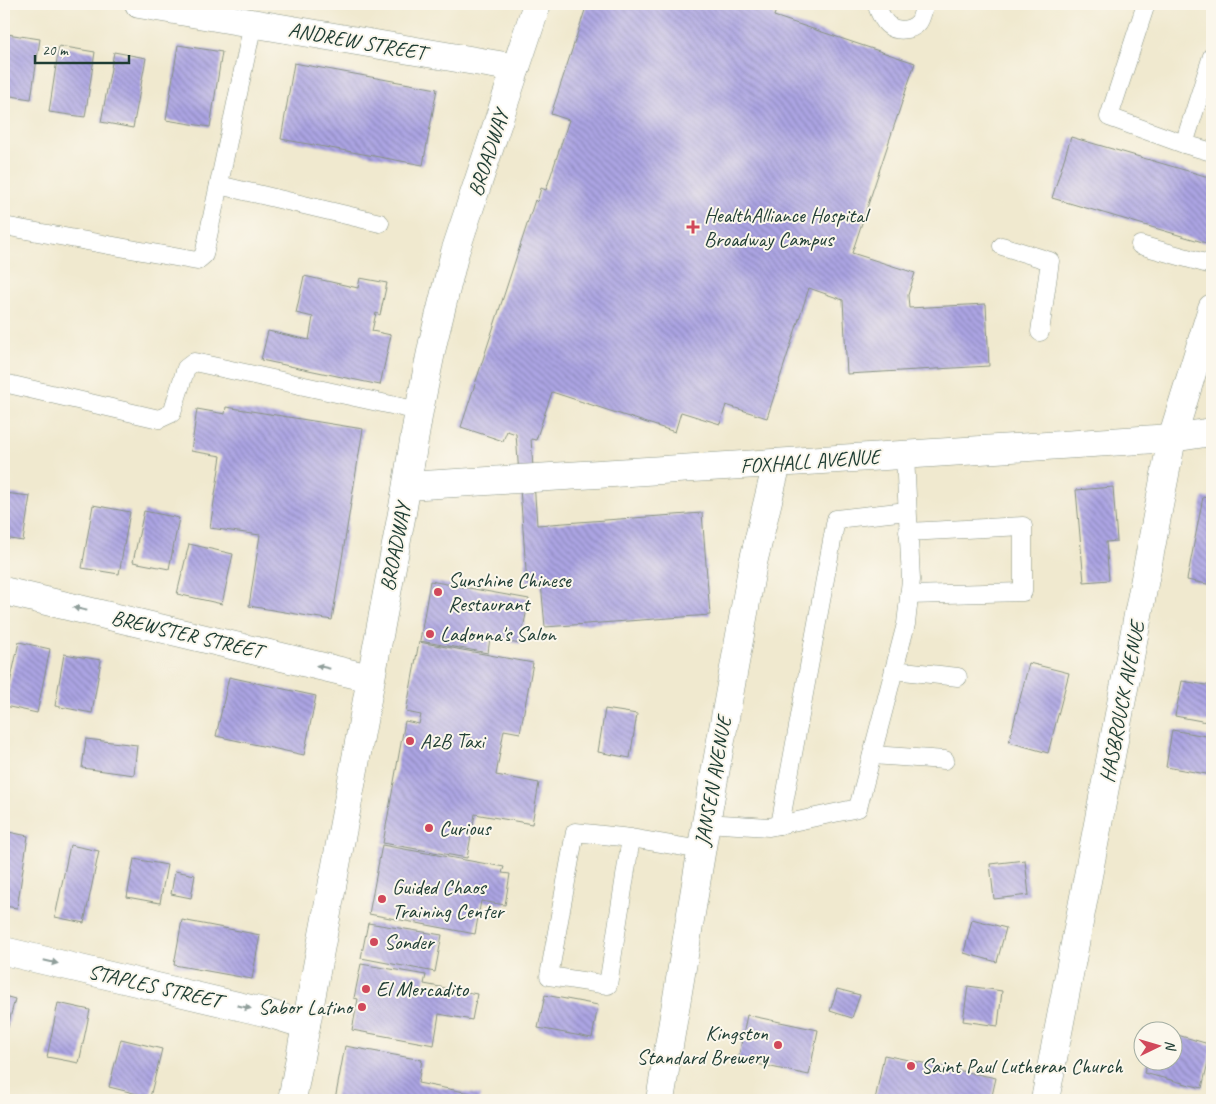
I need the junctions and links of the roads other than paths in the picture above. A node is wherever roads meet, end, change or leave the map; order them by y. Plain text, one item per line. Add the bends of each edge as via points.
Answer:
1 (139, 4) edge
2 (538, 4) edge
3 (876, 4) edge
4 (925, 4) edge
5 (1146, 4) edge
6 (253, 23) junction
7 (1212, 56) edge
8 (516, 68) junction
9 (1184, 144) junction
10 (1212, 152) edge
11 (219, 184) junction
12 (380, 222) dead end
13 (4, 226) edge
14 (1140, 245) dead end
15 (1002, 246) dead end
16 (1212, 266) edge
17 (1212, 308) edge
18 (1040, 332) dead end
19 (4, 383) edge
20 (419, 412) junction
21 (1212, 432) edge
22 (1172, 438) junction
23 (905, 455) junction
24 (777, 463) junction
25 (406, 486) junction
26 (907, 511) junction
27 (908, 532) junction
28 (4, 591) edge
29 (909, 595) junction
30 (894, 670) junction
31 (958, 677) dead end
32 (370, 678) junction
33 (872, 755) junction
34 (945, 760) dead end
35 (706, 823) junction
36 (780, 825) junction
37 (631, 838) junction
38 (701, 850) junction
39 (4, 951) edge
40 (306, 1025) junction
41 (292, 1100) edge
42 (660, 1100) edge
43 (1046, 1100) edge

1 - 6 main road, ANDREW STREET
2 - 8 main road, BROADWAY
3 - 4 lane via 888,25 899,30 918,23
5 - 9 lane via 1109,117
6 - 8 main road, ANDREW STREET
6 - 11 lane
7 - 9 lane
8 - 20 main road, BROADWAY via 455,252
9 - 10 lane
11 - 12 lane
11 - 13 lane via 204,255 197,261
14 - 16 lane
15 - 18 lane via 1050,262
17 - 22 main road, HASBROUCK AVENUE
19 - 20 lane via 159,419 172,413 186,368 194,362
20 - 25 main road, BROADWAY
21 - 22 main road, FOXHALL AVENUE
22 - 23 main road, FOXHALL AVENUE
22 - 43 main road, HASBROUCK AVENUE
23 - 24 main road, FOXHALL AVENUE
23 - 26 lane
24 - 25 main road, FOXHALL AVENUE
24 - 35 main road, JANSEN AVENUE via 753,562
25 - 32 main road, BROADWAY
26 - 27 lane
26 - 36 lane via 836,519
27 - 29 lane
27 - 29 lane via 1023,526 1023,592
32 -> 28 main road, BREWSTER STREET
29 - 30 lane via 906,624
30 - 31 lane
30 - 33 lane
32 - 40 main road, BROADWAY
33 - 34 lane
33 - 36 lane via 858,808
35 - 36 lane
35 - 38 main road, JANSEN AVENUE
37 - 37 lane via 575,832 549,976 608,985
37 - 38 lane
38 - 42 main road, JANSEN AVENUE
39 -> 40 main road, STAPLES STREET via 264,1012
40 - 41 main road, BROADWAY

